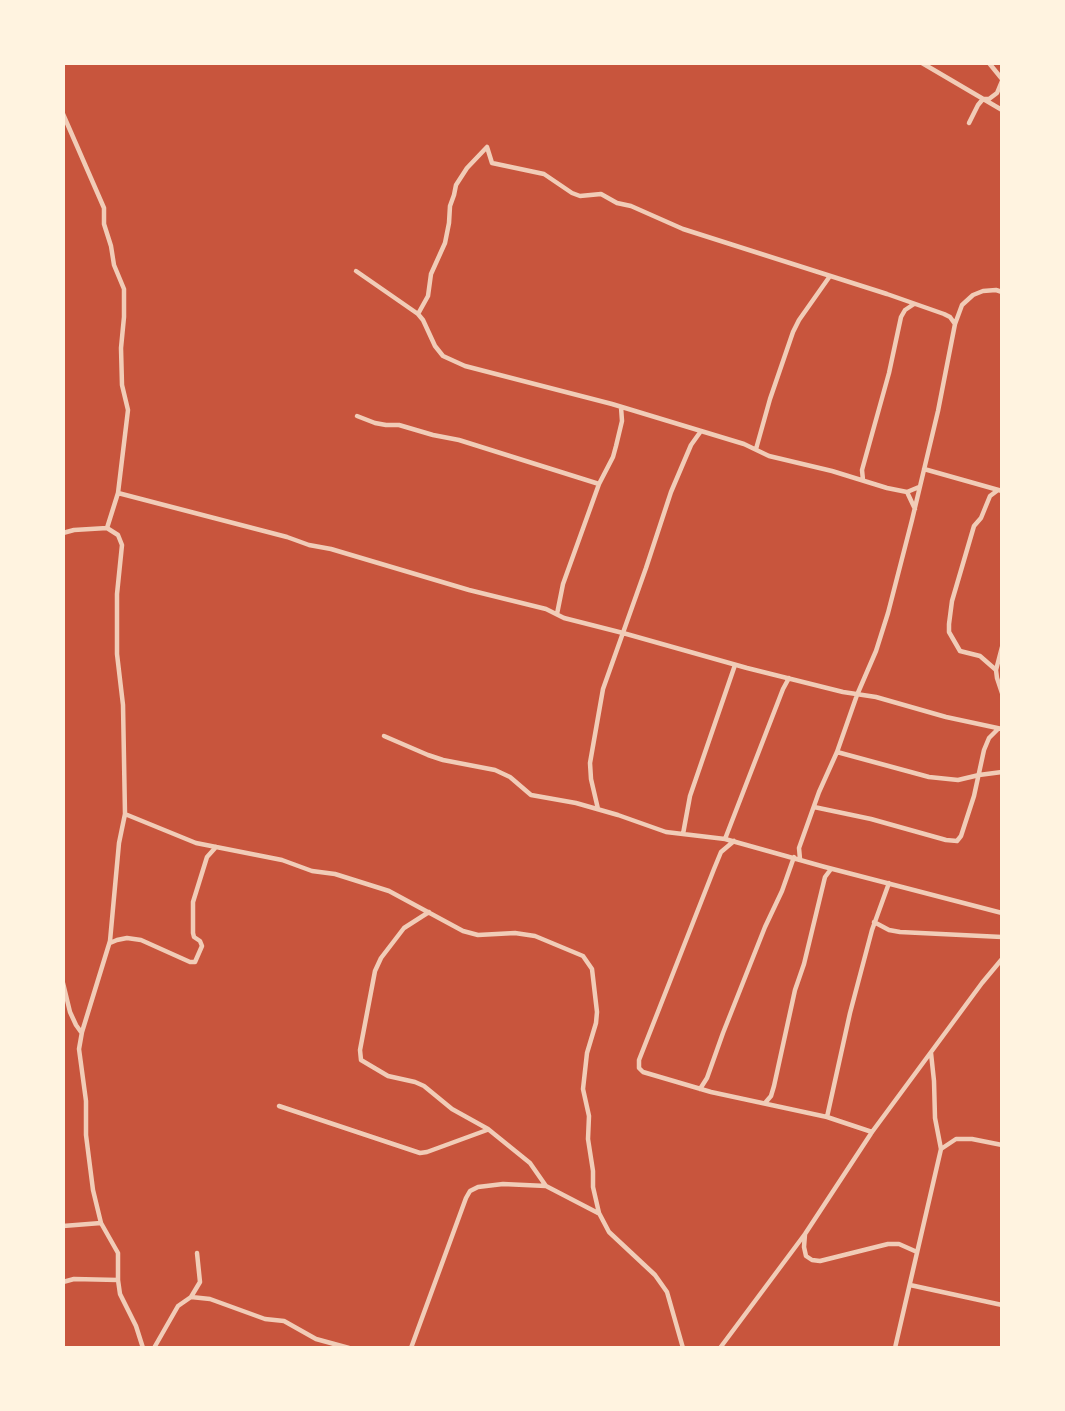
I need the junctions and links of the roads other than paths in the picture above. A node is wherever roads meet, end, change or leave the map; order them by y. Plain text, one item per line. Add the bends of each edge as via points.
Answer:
1 (922, 63) edge
2 (989, 63) edge
3 (1002, 80) edge
4 (983, 99) junction
5 (1002, 110) edge
6 (63, 114) edge
7 (969, 123) dead end
8 (356, 271) dead end
9 (830, 276) junction
10 (1002, 292) edge
11 (915, 304) junction
12 (418, 314) junction
13 (955, 324) junction
14 (621, 407) junction
15 (357, 416) dead end
16 (701, 431) junction
17 (756, 449) junction
18 (924, 469) junction
19 (864, 481) junction
20 (599, 484) junction
21 (920, 487) junction
22 (1000, 491) edge
23 (907, 492) junction
24 (118, 493) junction
25 (915, 509) junction
26 (107, 528) junction
27 (63, 533) edge
28 (557, 614) junction
29 (623, 632) junction
30 (1002, 647) edge
31 (735, 664) junction
32 (996, 670) junction
33 (789, 678) junction
34 (1002, 693) edge
35 (856, 695) junction
36 (1001, 728) edge
37 (383, 736) dead end
38 (837, 752) junction
39 (1002, 772) edge
40 (979, 775) junction
41 (814, 807) junction
42 (598, 809) junction
43 (125, 814) junction
44 (683, 834) junction
45 (725, 839) junction
46 (734, 841) junction
47 (216, 847) junction
48 (799, 848) junction
49 (788, 855) junction
50 (797, 858) junction
51 (820, 866) junction
52 (831, 869) junction
53 (825, 877) junction
54 (888, 883) junction
55 (429, 912) junction
56 (1002, 913) edge
57 (874, 922) junction
58 (1002, 937) edge
59 (109, 944) junction
60 (1002, 959) edge
61 (63, 983) edge
62 (82, 1032) junction
63 (931, 1052) junction
64 (707, 1078) junction
65 (700, 1089) junction
66 (713, 1093) junction
67 (764, 1104) junction
68 (279, 1106) dead end
69 (827, 1117) junction
70 (488, 1129) junction
71 (872, 1132) junction
72 (1002, 1145) edge
73 (941, 1149) junction
74 (546, 1186) junction
75 (599, 1213) junction
76 (100, 1223) junction
77 (63, 1226) edge
78 (805, 1234) junction
79 (918, 1252) junction
80 (197, 1253) dead end
81 (118, 1280) junction
82 (63, 1282) edge
83 (910, 1285) junction
84 (191, 1297) junction
85 (1002, 1305) edge
86 (144, 1348) edge
87 (154, 1348) edge
88 (349, 1348) edge
89 (411, 1348) edge
90 (683, 1348) edge
91 (720, 1348) edge
92 (895, 1348) edge

1 - 4 street
2 - 3 street
3 - 4 street via 997,93
4 - 5 street
4 - 7 street
6 - 24 street via 104,208 114,265 124,289 122,385 128,410
8 - 12 street
9 - 11 street
9 - 12 street via 683,229 601,194 580,196 544,174 492,163 487,147 456,185 445,243
9 - 17 street via 793,332
10 - 13 street via 973,295 962,305
11 - 13 street via 950,317
11 - 19 street via 901,317 862,470
12 - 14 street via 435,346 451,360
13 - 18 street
14 - 16 street
14 - 20 street via 617,446
15 - 20 street via 459,440
16 - 17 street
16 - 29 street via 671,492
17 - 19 street
18 - 21 street
18 - 22 street
19 - 23 street
20 - 28 street via 563,584
21 - 23 street
21 - 25 street
22 - 32 street via 990,496 974,526 949,624 960,651 980,656
23 - 25 street
24 - 26 street
24 - 28 street
25 - 35 street via 876,651
26 - 27 street
26 - 43 street via 118,535 122,545 117,654
28 - 29 street
29 - 31 street
29 - 42 street via 603,689 590,763
30 - 32 street
31 - 33 street
31 - 44 street via 690,796
32 - 34 street
33 - 35 street
33 - 45 street
35 - 36 street
35 - 38 street
36 - 40 street via 989,738
37 - 42 street via 436,758 495,770 531,795
38 - 40 street via 929,776 958,780
38 - 41 street
39 - 40 street
40 - 41 street via 961,836 953,842
41 - 48 street
42 - 44 street
43 - 47 street
43 - 59 street
44 - 45 street
45 - 46 street
46 - 49 street
46 - 65 street via 719,857 639,1060 643,1073
47 - 55 street via 335,874 389,891
47 - 59 street via 207,857 193,902 193,933 202,947 195,962 141,940 127,938
48 - 49 street
48 - 50 street
49 - 50 street
50 - 51 street
50 - 64 street
51 - 52 street
51 - 53 street
52 - 53 street
52 - 54 street
53 - 67 street via 774,1086
54 - 56 street
54 - 57 street
55 - 70 street via 404,928 375,971 361,1060 388,1076 424,1086
55 - 75 street via 478,935 536,936 583,956 592,969 597,1012 583,1089
57 - 58 street via 900,932
57 - 69 street
59 - 62 street
60 - 63 street
61 - 62 street via 70,1012
62 - 76 street via 79,1049 86,1135
63 - 71 street
63 - 73 street
64 - 65 street
64 - 66 street
65 - 66 street
66 - 67 street
67 - 69 street
68 - 70 street via 420,1153
69 - 71 street
70 - 74 street via 530,1163
71 - 78 street
72 - 73 street via 956,1139
73 - 79 street
74 - 75 street
74 - 89 street via 503,1184 470,1191
75 - 90 street via 610,1232 667,1292
76 - 77 street
76 - 81 street via 118,1253
78 - 79 street via 806,1256 812,1260 888,1244
78 - 91 street
79 - 83 street
80 - 84 street via 200,1282
81 - 82 street
81 - 86 street
83 - 85 street
83 - 92 street
84 - 87 street via 178,1306
84 - 88 street via 284,1321 316,1339

